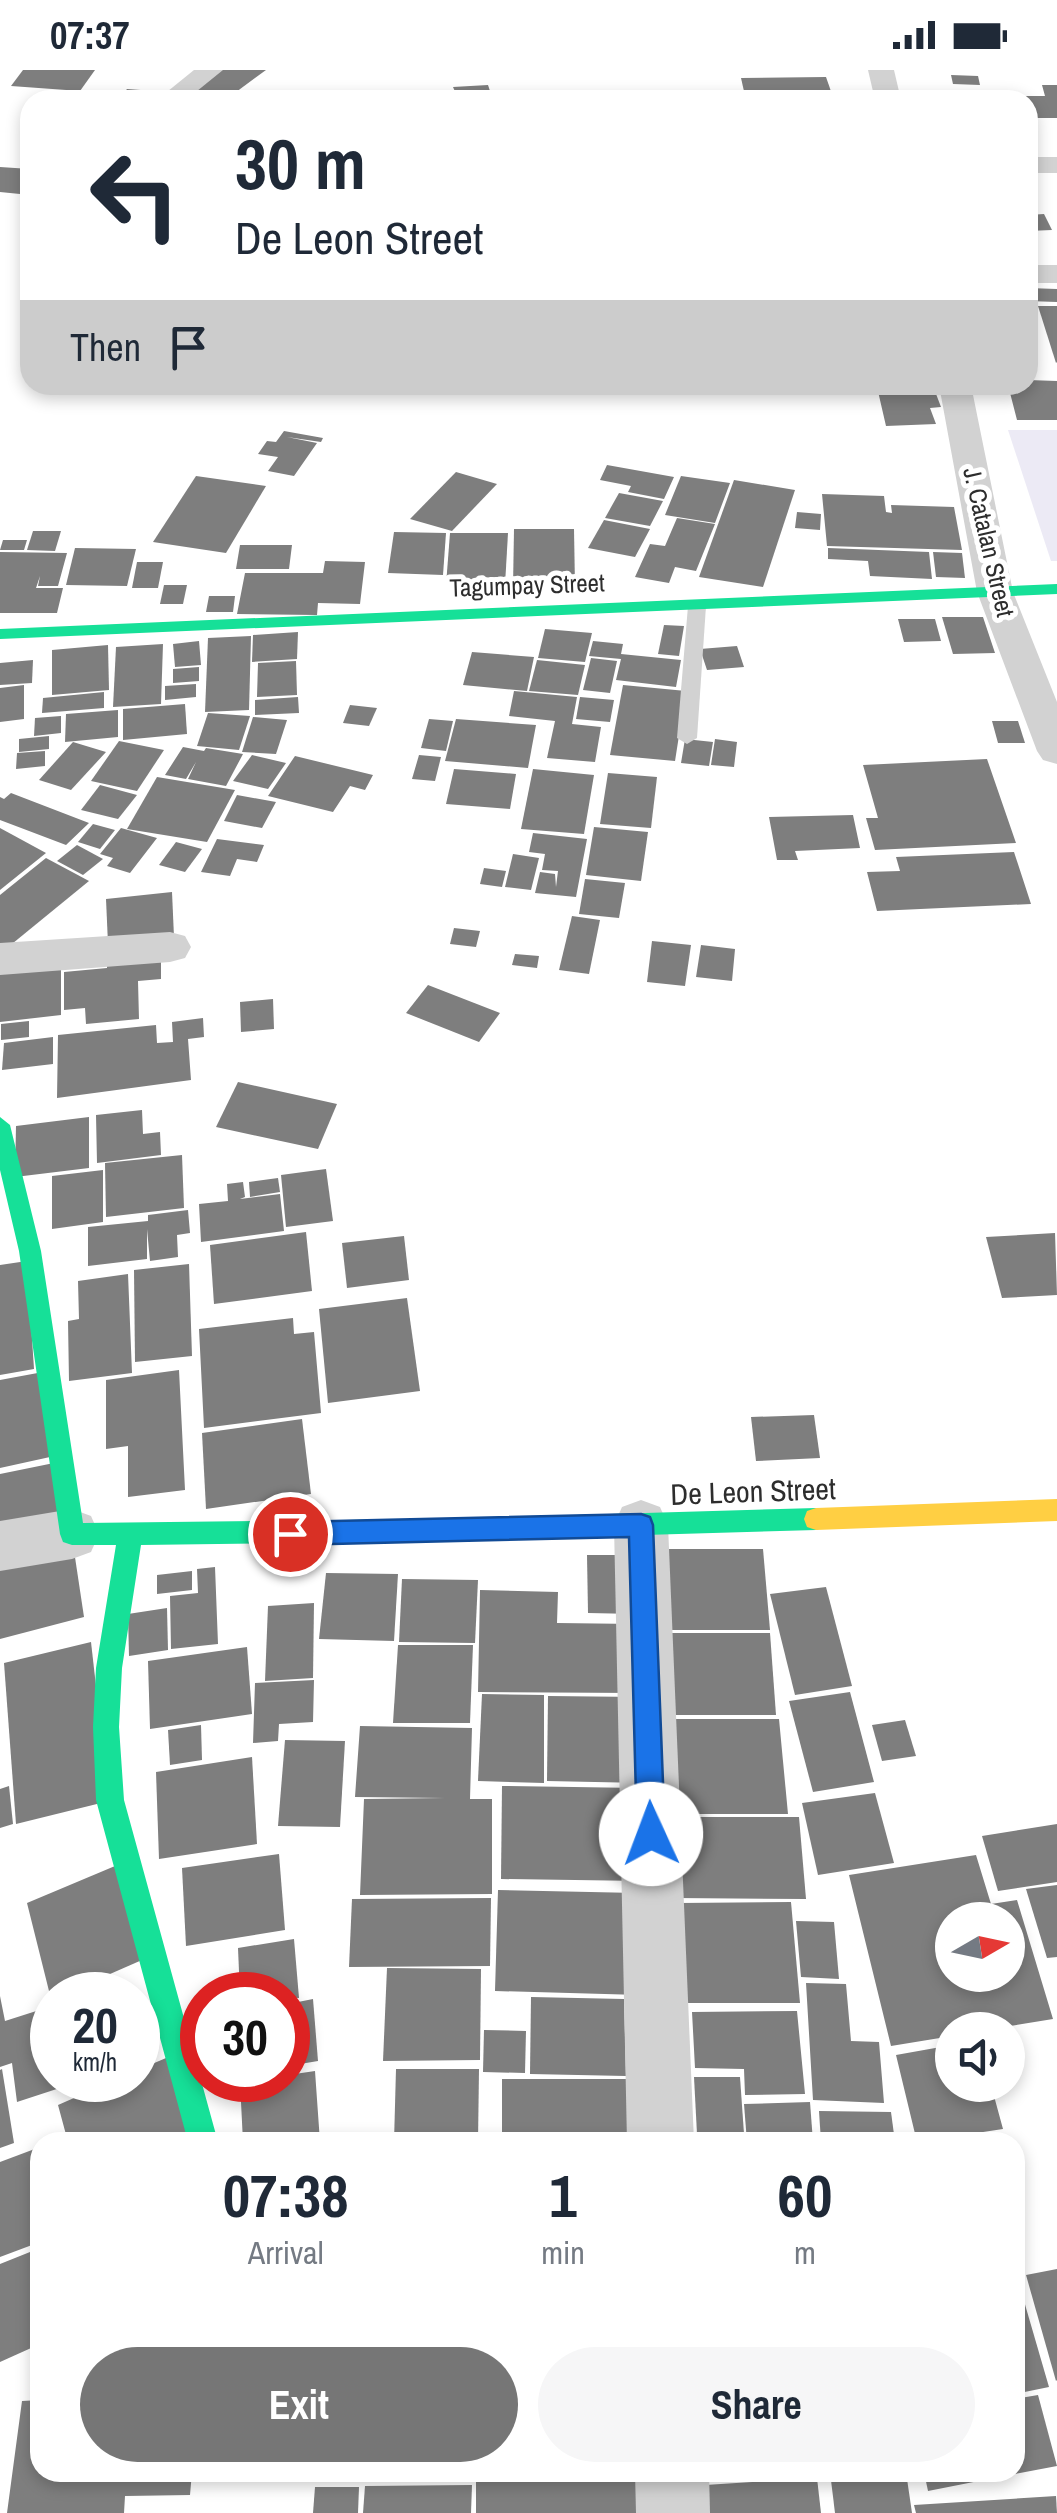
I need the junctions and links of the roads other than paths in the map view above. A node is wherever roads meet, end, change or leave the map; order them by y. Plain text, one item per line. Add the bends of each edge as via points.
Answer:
1 (210, 70) edge
2 (183, 90) edge
3 (957, 395) edge
4 (1057, 589) edge
5 (996, 592) junction
6 (697, 606) junction
7 (0, 634) edge
8 (687, 738) dead end
9 (1057, 751) edge
10 (170, 947) dead end
11 (0, 959) edge
12 (0, 1125) edge
13 (1057, 1510) edge
14 (641, 1525) junction
15 (72, 1534) junction
16 (130, 1534) junction
17 (0, 1546) edge
18 (199, 2132) edge
19 (661, 2132) edge
20 (672, 2482) edge
21 (673, 2513) edge

1 - 2 street
3 - 5 street, J. Catalan Street
4 - 5 street, Tagumpay Street
5 - 6 street, Tagumpay Street
5 - 9 street, J. Catalan Street
6 - 7 street, Tagumpay Street
6 - 8 lane
10 - 11 street
12 - 15 street via 30,1251
13 - 14 street, De Leon Street
14 - 16 street, De Leon Street
14 - 19 street
15 - 16 street, De Leon Street
15 - 17 street
16 - 18 street via 109,1668 110,1800
20 - 21 street

